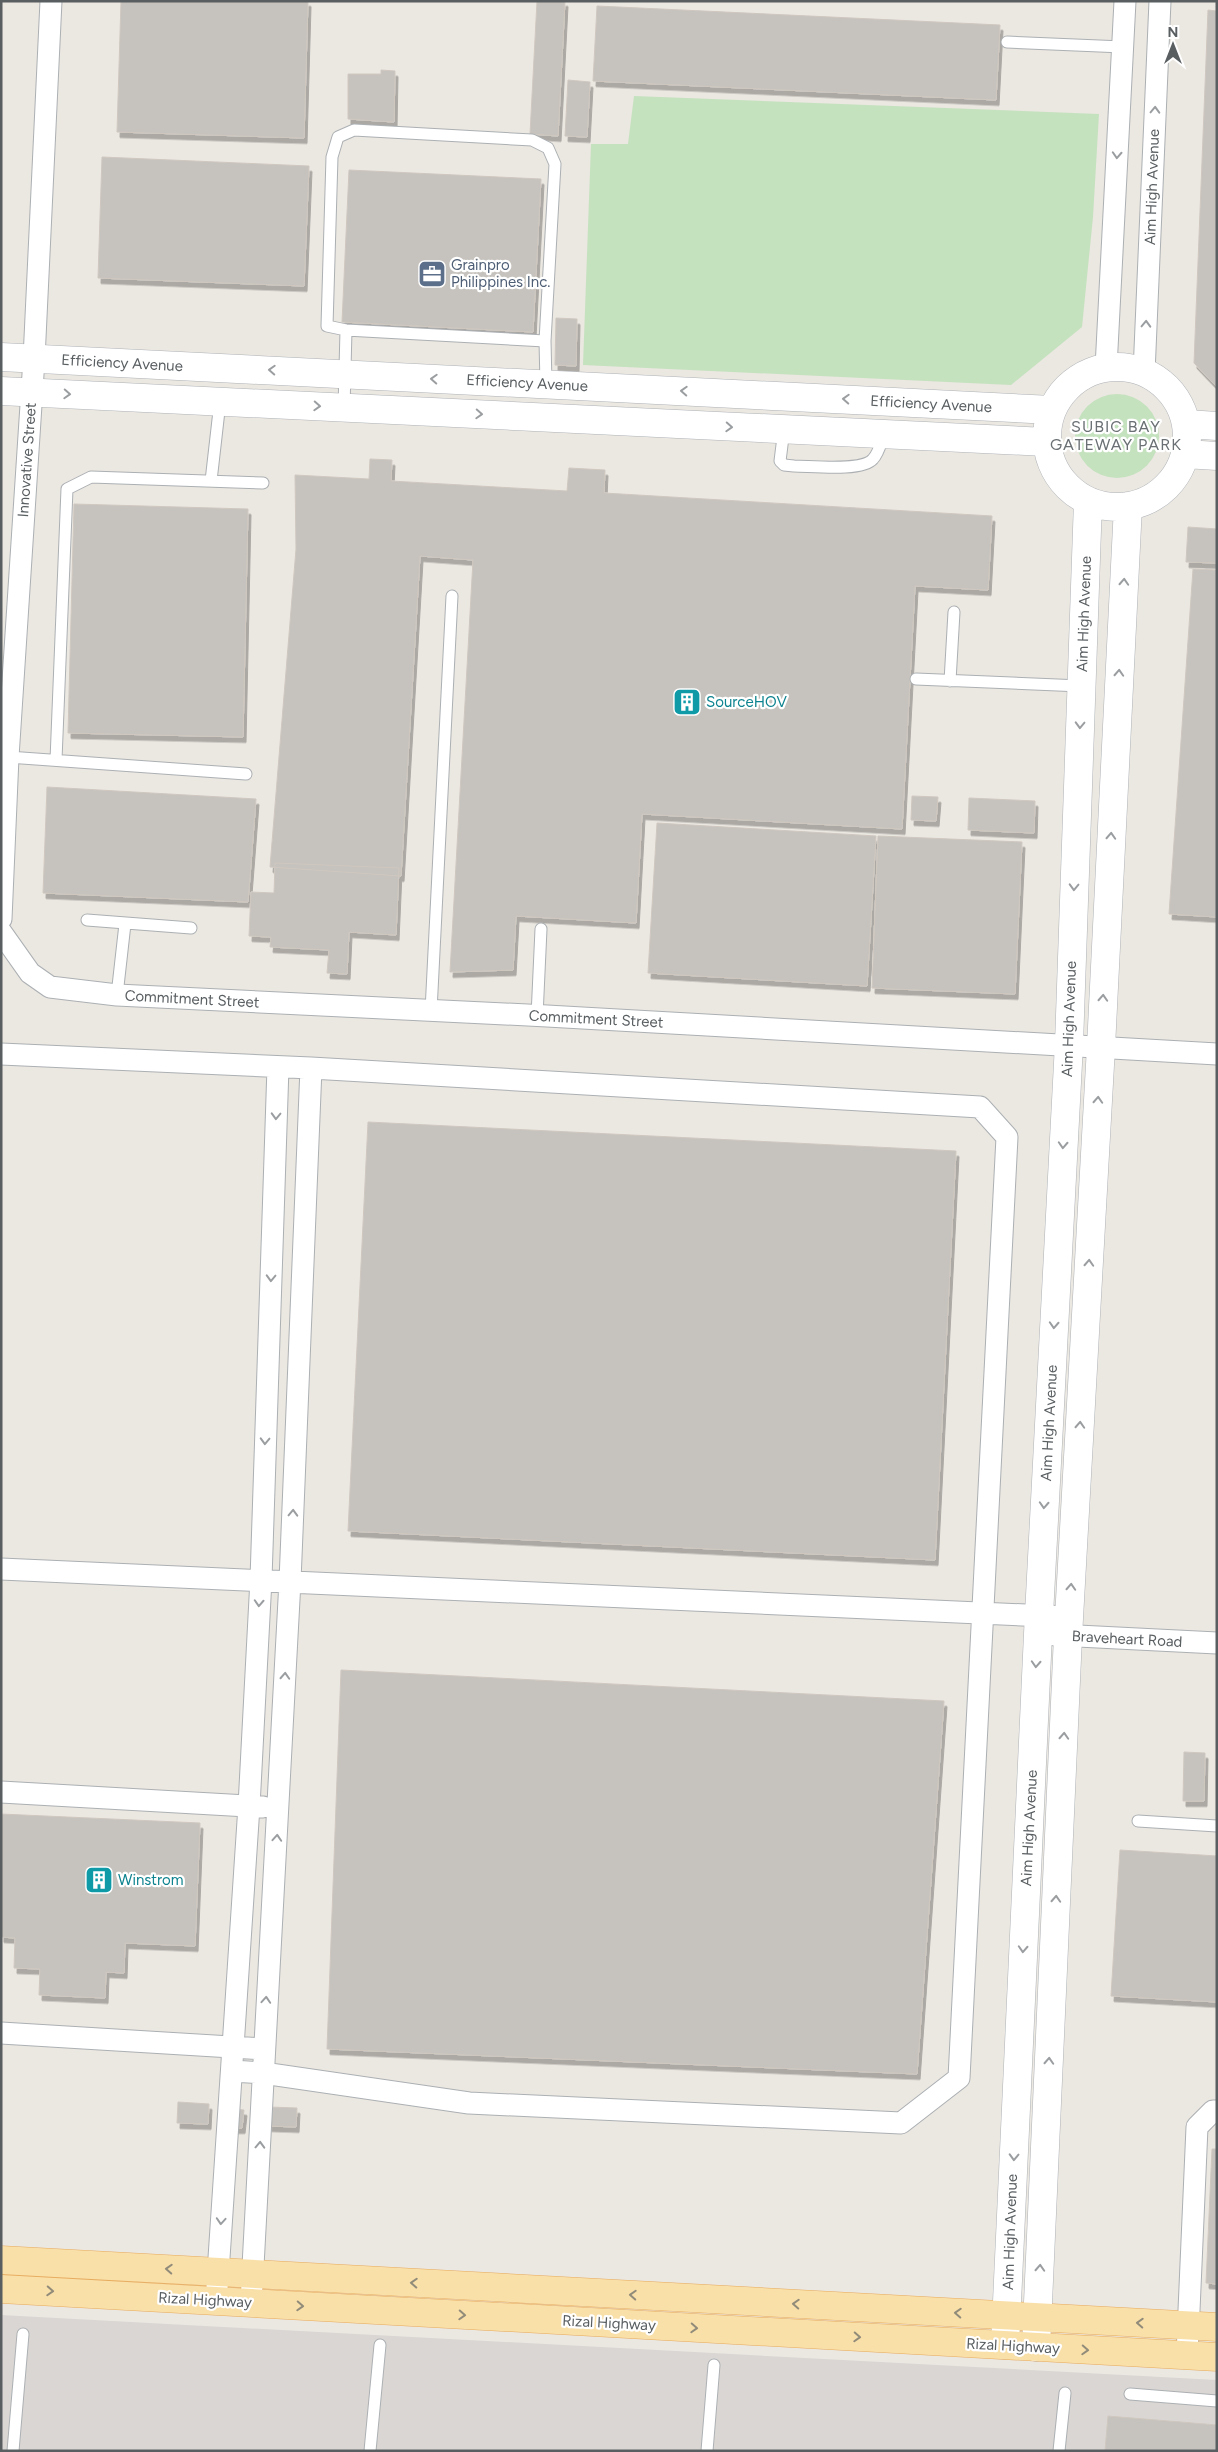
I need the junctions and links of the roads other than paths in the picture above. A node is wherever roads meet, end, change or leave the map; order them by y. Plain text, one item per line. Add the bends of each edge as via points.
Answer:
1 (51, 1) edge
2 (1125, 1) edge
3 (1160, 1) edge
4 (1007, 42) dead end
5 (1122, 47) junction
6 (346, 330) junction
7 (545, 341) junction
8 (1, 357) edge
9 (34, 359) junction
10 (1106, 368) junction
11 (1144, 373) junction
12 (344, 374) junction
13 (546, 384) junction
14 (1, 391) edge
15 (32, 392) junction
16 (220, 402) junction
17 (344, 408) junction
18 (1052, 410) junction
19 (1186, 424) junction
20 (1217, 426) edge
21 (784, 429) junction
22 (884, 434) junction
23 (1046, 442) junction
24 (1185, 454) junction
25 (1217, 456) edge
26 (211, 481) junction
27 (263, 483) dead end
28 (1088, 501) junction
29 (1128, 506) junction
30 (452, 596) dead end
31 (954, 612) dead end
32 (916, 679) dead end
33 (950, 681) junction
34 (1081, 686) junction
35 (6, 718) edge
36 (8, 757) junction
37 (56, 760) junction
38 (246, 774) dead end
39 (3, 846) edge
40 (1, 918) edge
41 (87, 920) dead end
42 (124, 924) junction
43 (191, 928) dead end
44 (541, 929) dead end
45 (1, 932) edge
46 (117, 995) junction
47 (431, 1011) junction
48 (537, 1016) junction
49 (1068, 1044) junction
50 (1101, 1047) junction
51 (1, 1054) edge
52 (1217, 1054) edge
53 (278, 1067) junction
54 (311, 1068) junction
55 (1, 1569) edge
56 (261, 1579) junction
57 (290, 1581) junction
58 (984, 1613) junction
59 (1038, 1625) junction
60 (1069, 1626) junction
61 (1217, 1643) edge
62 (1, 1792) edge
63 (249, 1806) junction
64 (278, 1807) junction
65 (1138, 1821) dead end
66 (1217, 1826) edge
67 (1, 2033) edge
68 (233, 2047) junction
69 (263, 2049) junction
70 (232, 2072) junction
71 (263, 2073) junction
72 (1217, 2111) edge
73 (224, 2172) junction
74 (259, 2174) junction
75 (1, 2260) edge
76 (218, 2272) junction
77 (253, 2273) junction
78 (1, 2288) edge
79 (217, 2301) junction
80 (251, 2303) junction
81 (1006, 2315) junction
82 (1037, 2317) junction
83 (1189, 2325) junction
84 (1217, 2327) edge
85 (23, 2334) dead end
86 (380, 2344) dead end
87 (1005, 2345) junction
88 (1036, 2347) junction
89 (1187, 2356) junction
90 (1217, 2357) edge
91 (714, 2365) dead end
92 (1065, 2393) dead end
93 (1130, 2394) dead end
94 (1217, 2401) edge
95 (13, 2451) edge
96 (370, 2451) edge
97 (707, 2451) edge
98 (1060, 2451) edge

1 - 9 street, Innovative Street
2 - 5 street
11 -> 3 street, Aim High Avenue
4 - 5 lane
5 -> 10 street
6 - 7 lane
6 - 7 lane via 327,326 325,320 332,156 338,137 354,130 532,140 548,148 555,164
6 - 12 lane
7 - 13 lane
8 - 9 street, Efficiency Avenue
12 -> 9 street, Efficiency Avenue
9 - 15 street, Innovative Street
10 - 11 street
10 - 18 street via 1079,378
11 - 19 street via 1162,384 1176,399
13 -> 12 street, Efficiency Avenue
12 - 17 lane
18 -> 13 street, Efficiency Avenue
14 - 15 street
15 -> 16 street
15 - 35 street, Innovative Street
16 -> 17 street
16 - 26 lane
17 -> 21 street
18 - 23 street
19 - 20 street
19 - 24 street
21 - 22 street
21 - 22 lane via 780,461 794,466 868,464 875,458
22 - 23 street
23 - 28 street via 1055,471 1075,494
24 - 25 street
24 - 29 street via 1179,470 1158,494
26 - 27 lane
26 - 37 lane via 91,477 67,489
28 - 29 street via 1107,507
28 - 34 street, Aim High Avenue
50 -> 29 street, Aim High Avenue
30 - 47 lane
31 - 33 lane
32 - 33 lane
33 - 34 lane
34 -> 49 street, Aim High Avenue
35 - 36 street, Innovative Street
36 - 37 lane
36 - 39 street, Innovative Street
37 - 38 lane
39 - 40 street, Innovative Street
41 - 42 lane
42 - 43 lane
42 - 46 lane
44 - 48 lane
45 - 46 street, Commitment Street via 30,972 50,987
46 - 47 street, Commitment Street
47 - 48 street, Commitment Street
48 - 49 street, Commitment Street
49 - 50 street, Commitment Street
49 -> 59 street, Aim High Avenue
50 - 52 street, Commitment Street
60 -> 50 street, Aim High Avenue
51 - 53 street
53 - 54 street
53 -> 56 street
57 -> 54 street
54 - 58 street via 980,1107 1007,1137
55 - 56 street, Braveheart Road
56 - 57 street, Braveheart Road
56 -> 63 street
57 - 58 street, Braveheart Road
64 -> 57 street
58 - 59 street, Braveheart Road
58 - 71 street via 959,2078 900,2123 469,2103
59 - 60 street, Braveheart Road
59 -> 81 street, Aim High Avenue
60 - 61 street, Braveheart Road
82 -> 60 street, Aim High Avenue
62 - 63 street
63 - 64 street
63 - 68 street
69 -> 64 street
65 - 66 lane
67 - 68 street
68 - 69 street
68 - 70 street
69 - 71 street
70 - 71 street
70 - 73 street
74 -> 71 street
72 - 83 street via 1197,2127
73 - 74 street
73 -> 76 street
74 - 77 street
76 -> 75 main road, Rizal Highway
76 - 77 main road, Rizal Highway
76 - 79 street
77 - 80 street
81 -> 77 main road, Rizal Highway
78 -> 79 main road, Rizal Highway
79 - 80 main road, Rizal Highway
80 -> 87 main road, Rizal Highway
81 - 82 main road, Rizal Highway
81 - 87 street, Aim High Avenue
83 -> 82 main road, Rizal Highway
82 - 88 street, Aim High Avenue
83 - 84 main road, Rizal Highway
83 - 89 street
85 - 95 lane
86 - 96 lane
87 - 88 main road, Rizal Highway
88 -> 89 main road, Rizal Highway
89 - 90 main road, Rizal Highway
91 - 97 lane
92 - 98 lane
93 - 94 lane

